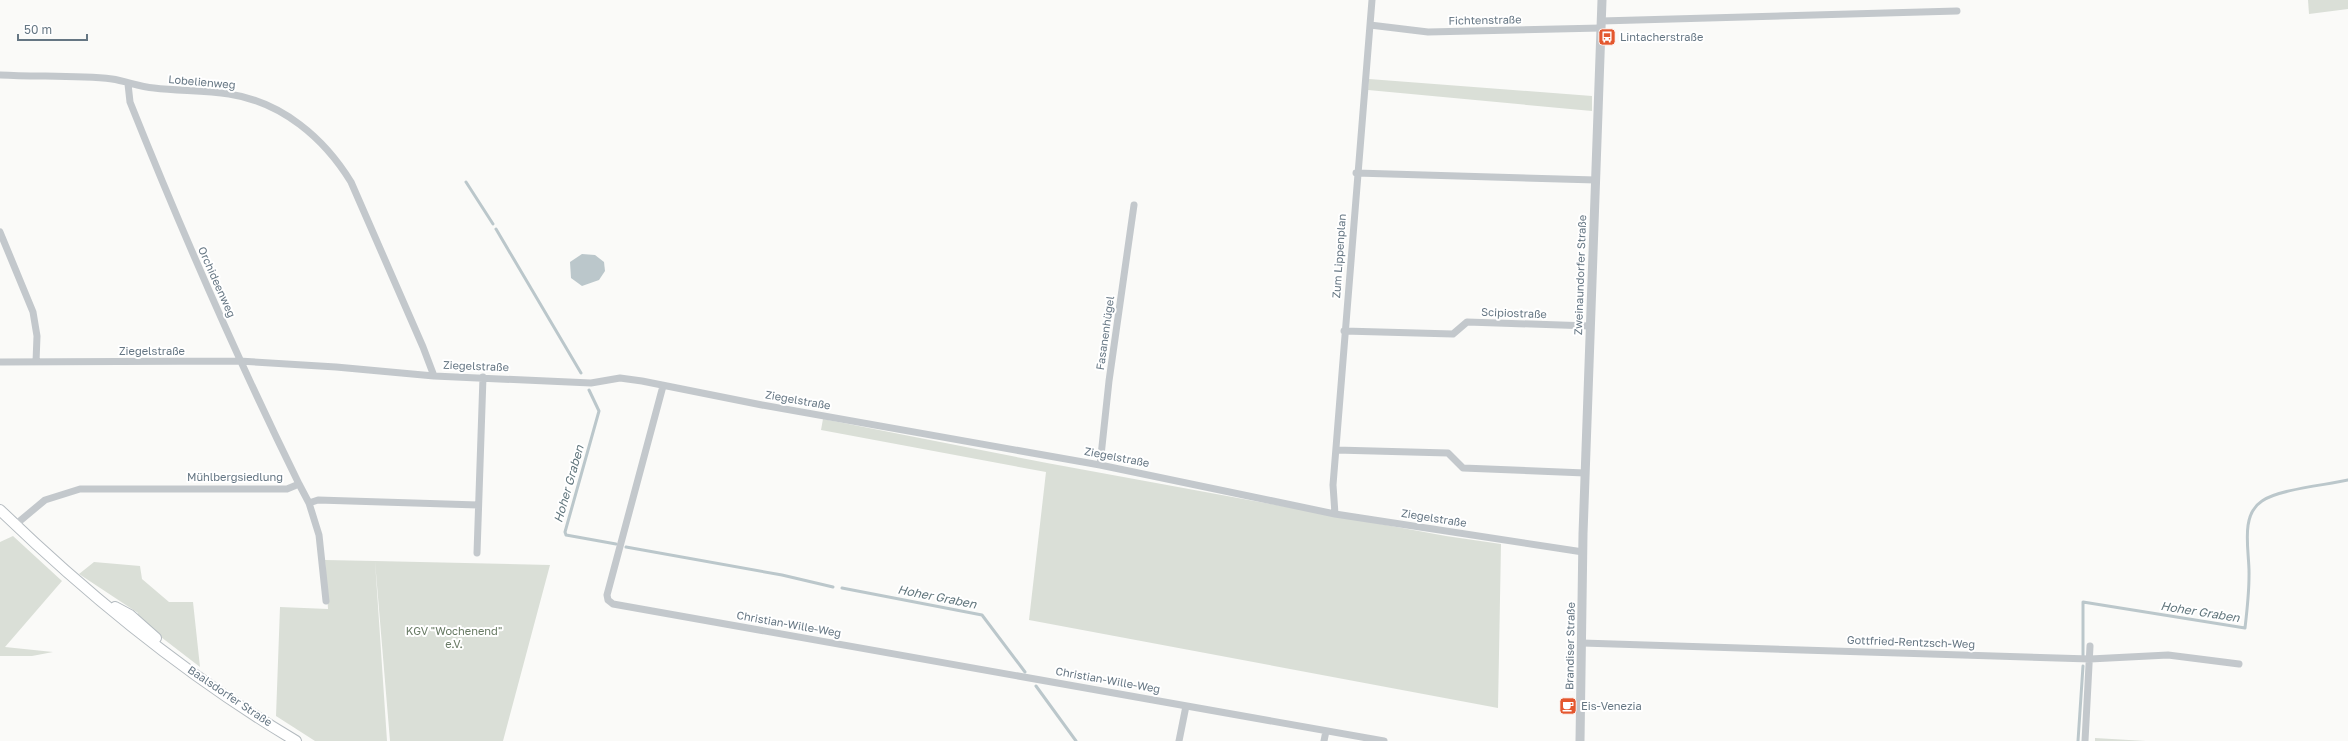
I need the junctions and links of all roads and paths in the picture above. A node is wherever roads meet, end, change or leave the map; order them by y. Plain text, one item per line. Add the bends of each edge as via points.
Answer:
1 (1372, 0) edge
2 (1602, 0) edge
3 (1957, 11) dead end
4 (1601, 24) junction
5 (1370, 25) junction
6 (0, 75) edge
7 (128, 84) junction
8 (1356, 173) junction
9 (1596, 180) junction
10 (1134, 205) dead end
11 (0, 232) edge
12 (1590, 326) junction
13 (1344, 331) junction
14 (239, 361) junction
15 (0, 362) edge
16 (36, 362) junction
17 (434, 376) junction
18 (483, 377) junction
19 (663, 386) junction
20 (1336, 450) junction
21 (1100, 465) junction
22 (1585, 473) junction
23 (299, 484) junction
24 (309, 503) junction
25 (478, 505) junction
26 (0, 510) edge
27 (1335, 514) junction
28 (15, 525) junction
29 (1583, 552) junction
30 (477, 553) dead end
31 (326, 601) dead end
32 (1582, 643) junction
33 (2090, 646) dead end
34 (2090, 659) junction
35 (2239, 664) dead end
36 (1186, 706) junction
37 (1326, 731) junction
38 (296, 741) edge
39 (1179, 741) edge
40 (1324, 741) edge
41 (1384, 741) edge
42 (1580, 741) edge
43 (2084, 741) edge

1 - 5 street, Zum Lippenplan
2 - 4 street, Zweinaundorfer Straße
3 - 4 street, Fichtenstraße
4 - 5 street, Fichtenstraße via 1428,32
4 - 9 street, Zweinaundorfer Straße
5 - 8 street, Zum Lippenplan
6 - 7 street, Lobelienweg via 112,79
7 - 14 street, Orchideenweg via 130,102 170,203
7 - 17 street, Lobelienweg via 156,89 217,92 245,98 292,119 322,142 351,182 424,347
8 - 9 street
8 - 13 street, Zum Lippenplan
9 - 12 street, Zweinaundorfer Straße
10 - 21 street, Fasanenhügel
11 - 16 street via 34,318
12 - 13 street, Scipiostraße via 1467,322 1453,334
12 - 22 street, Zweinaundorfer Straße
13 - 20 street, Zum Lippenplan
14 - 16 street, Ziegelstraße
14 - 17 street, Ziegelstraße
14 - 23 street, Orchideenweg
15 - 16 street, Ziegelstraße
17 - 18 street, Ziegelstraße
18 - 19 street, Ziegelstraße via 591,383 620,378
18 - 25 street
19 - 21 street, Ziegelstraße
19 - 36 street, Christian-Wille-Weg via 608,595 608,600 613,604
20 - 22 street via 1448,453 1463,468
20 - 27 street, Zum Lippenplan via 1333,485
21 - 27 street, Ziegelstraße
22 - 29 street, Zweinaundorfer Straße
23 - 24 street, Mühlbergsiedlung
23 - 28 street, Mühlbergsiedlung via 287,489 80,489 44,500
24 - 25 street via 318,500
24 - 31 street via 318,535
25 - 30 street
26 - 28 main road, Baalsdorfer Straße
27 - 29 street, Ziegelstraße
28 - 38 main road, Baalsdorfer Straße via 56,565 183,665
29 - 32 street, Brandiser Straße
32 - 34 street, Gottfried-Rentzsch-Weg
32 - 42 street, Brandiser Straße
33 - 34 street
34 - 35 street, Gottfried-Rentzsch-Weg via 2168,655
34 - 43 street
36 - 37 street, Christian-Wille-Weg
36 - 39 street
37 - 40 street
37 - 41 street, Christian-Wille-Weg

